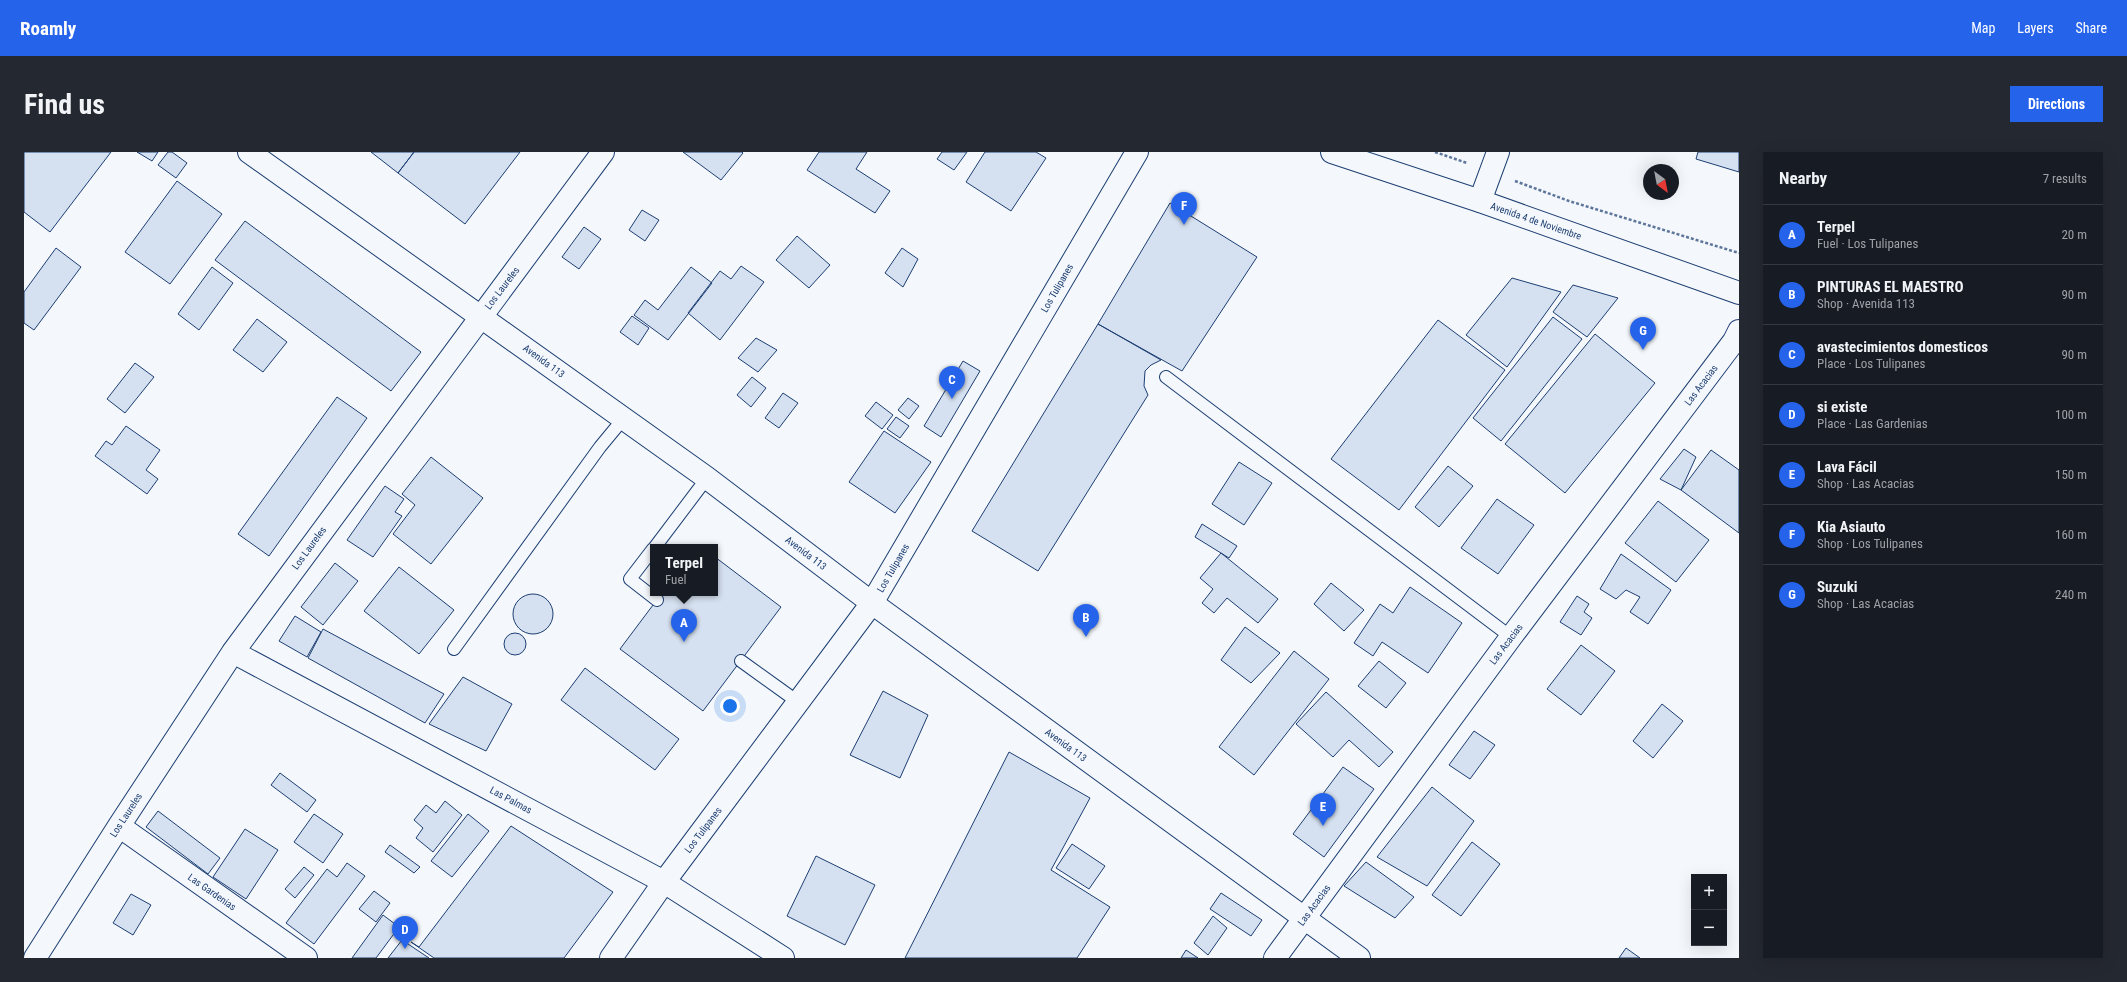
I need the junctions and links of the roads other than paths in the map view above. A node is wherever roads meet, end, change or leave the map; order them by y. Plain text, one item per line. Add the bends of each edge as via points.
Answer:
1 (249, 152) edge
2 (603, 152) edge
3 (1137, 152) edge
4 (1332, 152) edge
5 (1494, 162) edge
6 (1480, 201) junction
7 (1739, 293) edge
8 (481, 316) junction
9 (1739, 330) edge
10 (1166, 377) dead end
11 (624, 418) junction
12 (707, 478) junction
13 (657, 544) edge
14 (650, 553) edge
15 (650, 595) edge
16 (652, 596) edge
17 (657, 600) dead end
18 (872, 603) junction
19 (1511, 636) junction
20 (454, 649) dead end
21 (233, 652) junction
22 (741, 661) dead end
23 (798, 702) junction
24 (118, 826) junction
25 (664, 882) junction
26 (1304, 919) junction
27 (36, 958) edge
28 (306, 958) edge
29 (611, 958) edge
30 (784, 958) edge
31 (1274, 958) edge
32 (1359, 958) edge

1 - 8 street, Avenida 113
2 - 8 street, Los Laureles
3 - 18 street, Los Tulipanes
4 - 6 street, Avenida 4 de Noviembre
5 - 6 street
6 - 7 street, Avenida 4 de Noviembre
8 - 11 street, Avenida 113
8 - 21 street, Los Laureles
9 - 19 street, Las Acacias via 1734,341
10 - 19 lane
11 - 12 street, Avenida 113
11 - 20 lane via 600,446
12 - 13 lane
12 - 18 street, Avenida 113
14 - 15 lane via 630,579
16 - 17 lane
18 - 23 street, Los Tulipanes
18 - 26 street, Avenida 113
19 - 26 street, Las Acacias
21 - 24 street, Los Laureles
21 - 25 street, Las Palmas
22 - 23 lane
23 - 25 street, Los Tulipanes
24 - 27 street, Los Laureles
24 - 28 street, Las Gardenias
25 - 29 street, Los Tulipanes
25 - 30 street, Las Palmas
26 - 31 street, Las Acacias
26 - 32 street, Avenida 113

